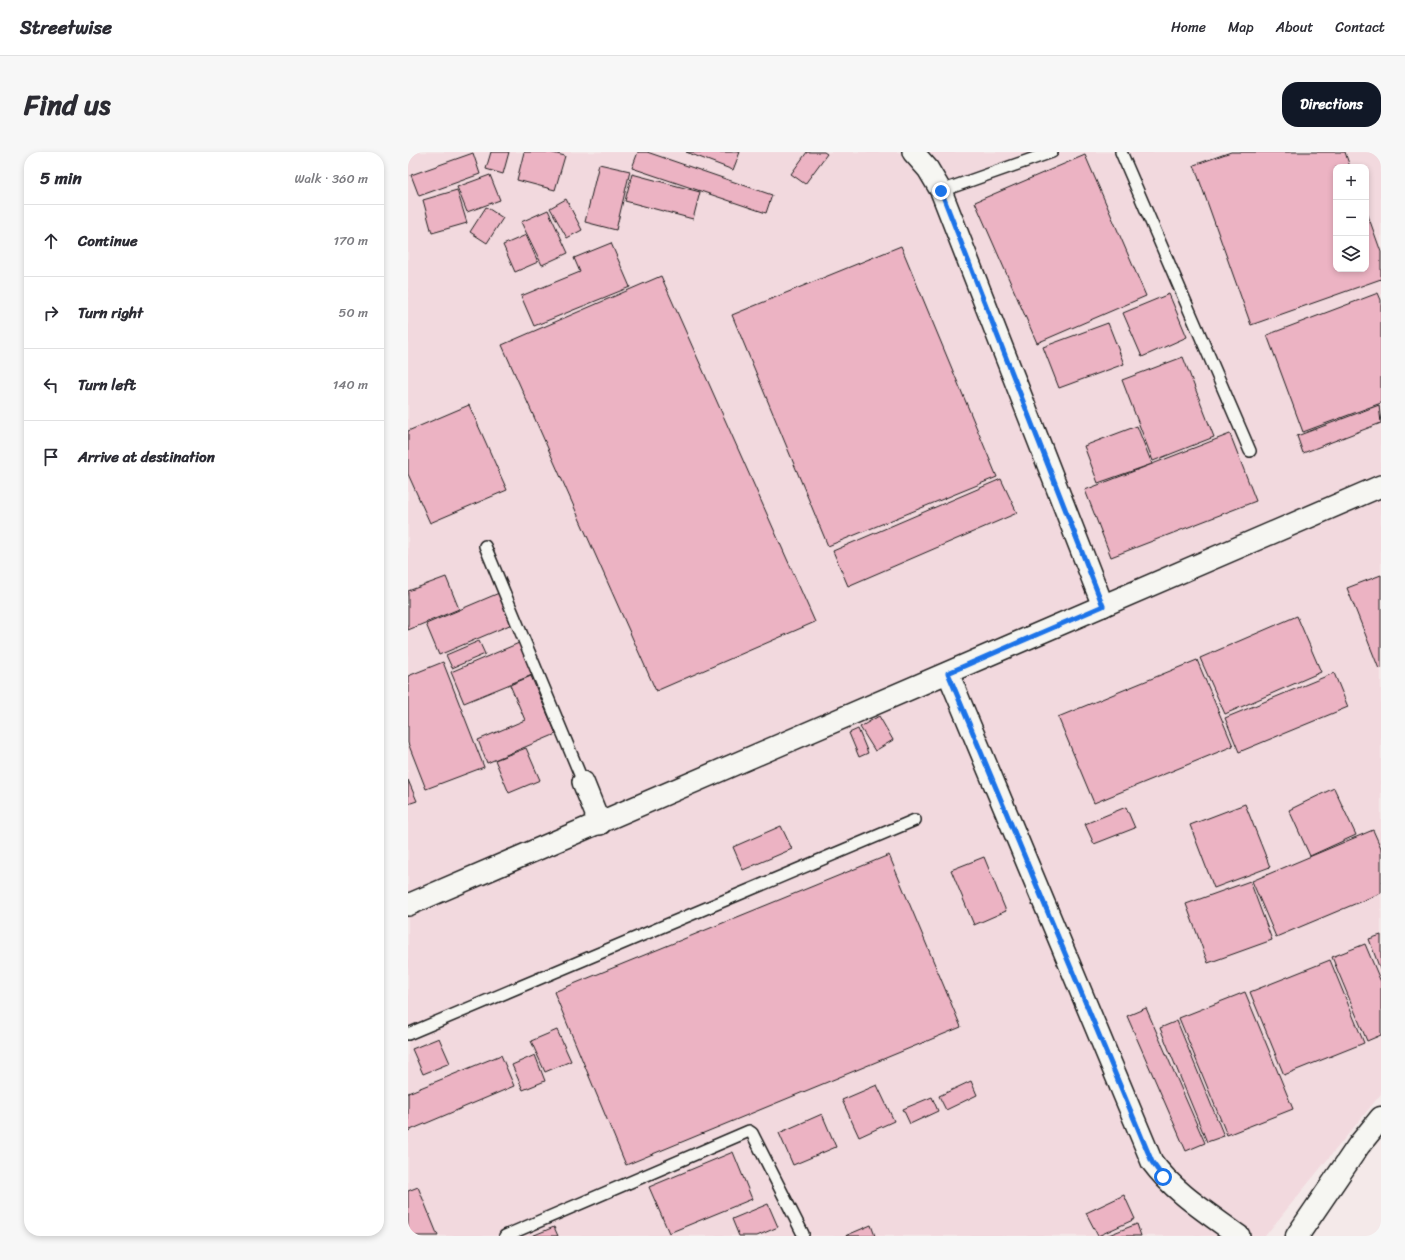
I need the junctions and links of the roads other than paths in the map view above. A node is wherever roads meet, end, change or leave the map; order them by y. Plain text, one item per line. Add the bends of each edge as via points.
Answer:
1 (913, 152) edge
2 (1052, 152) edge
3 (1121, 152) edge
4 (941, 191) junction
5 (1250, 451) dead end
6 (1381, 486) edge
7 (485, 546) dead end
8 (1103, 606) junction
9 (948, 673) junction
10 (583, 782) joint
11 (915, 820) dead end
12 (600, 824) junction
13 (408, 905) edge
14 (408, 1034) edge
15 (1381, 1118) edge
16 (804, 1234) dead end
17 (505, 1236) edge
18 (1239, 1236) edge
19 (1297, 1236) edge

1 - 4 street via 928,169
2 - 4 lane
3 - 5 lane
4 - 8 street
6 - 8 street
7 - 10 lane
8 - 9 street
9 - 12 street
9 - 18 street via 1152,1162 1179,1192
10 - 12 street
11 - 14 lane
12 - 13 street
15 - 19 street via 1359,1145
16 - 17 lane via 752,1133 749,1132

